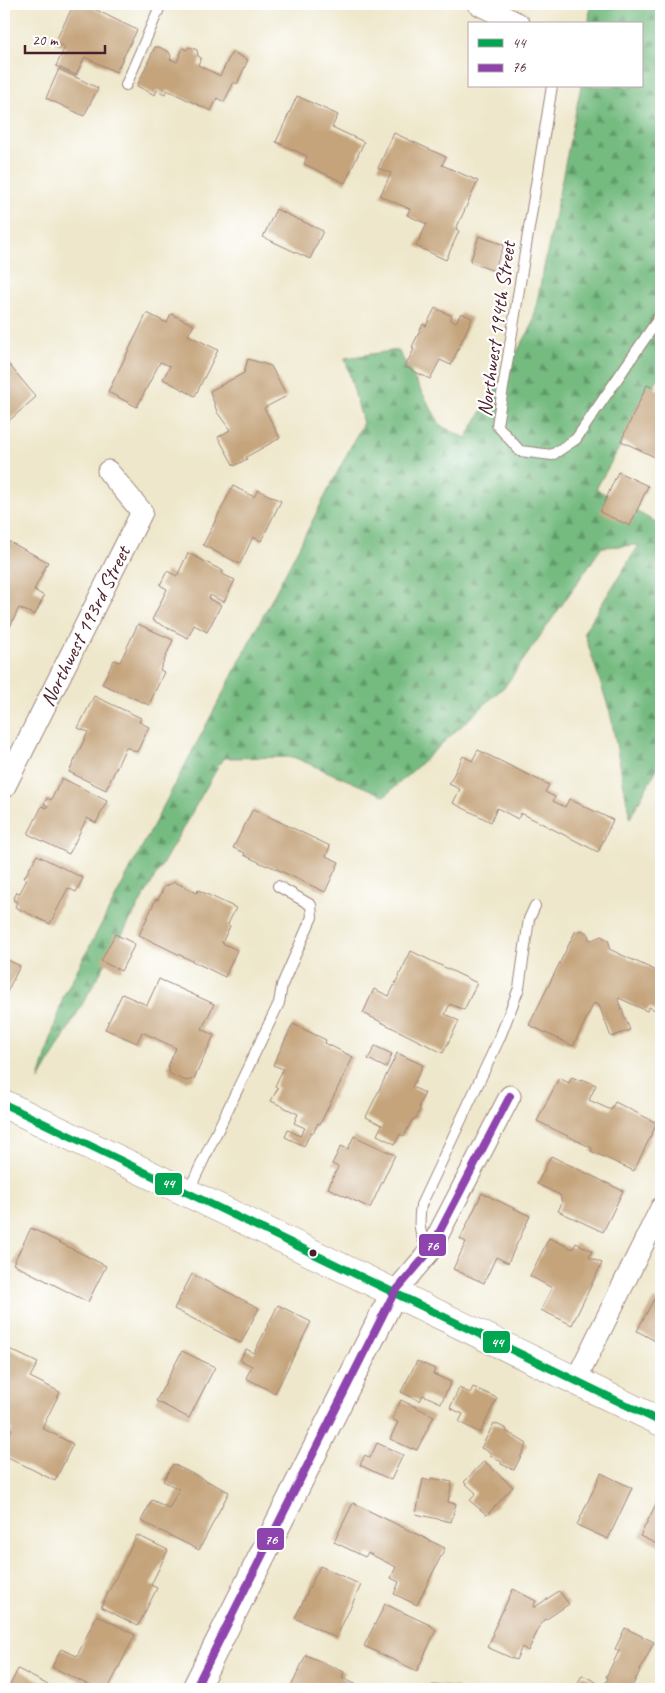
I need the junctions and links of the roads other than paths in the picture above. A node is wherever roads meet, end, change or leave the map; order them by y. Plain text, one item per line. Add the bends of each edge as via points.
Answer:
1 (161, 4) edge
2 (478, 4) edge
3 (515, 22) edge
4 (126, 85) dead end
5 (552, 88) edge
6 (661, 315) edge
7 (108, 471) dead end
8 (4, 788) edge
9 (278, 886) dead end
10 (535, 906) dead end
11 (510, 1096) dead end
12 (4, 1104) edge
13 (188, 1193) junction
14 (661, 1208) edge
15 (429, 1252) junction
16 (394, 1293) junction
17 (575, 1382) junction
18 (661, 1422) edge
19 (194, 1689) edge

1 - 4 lane
2 - 3 street
5 - 6 lane, Northwest 194th Street via 497,425 520,450 552,455 576,439
7 - 8 street, Northwest 193rd Street via 142,512
9 - 13 lane via 311,905 312,917 282,985 279,1003
10 - 15 lane via 527,927 519,988 500,1037 421,1205 420,1235
11 - 15 street
12 - 13 main road
13 - 16 main road
14 - 17 street
15 - 16 street
16 - 17 main road
16 - 19 street
17 - 18 main road

